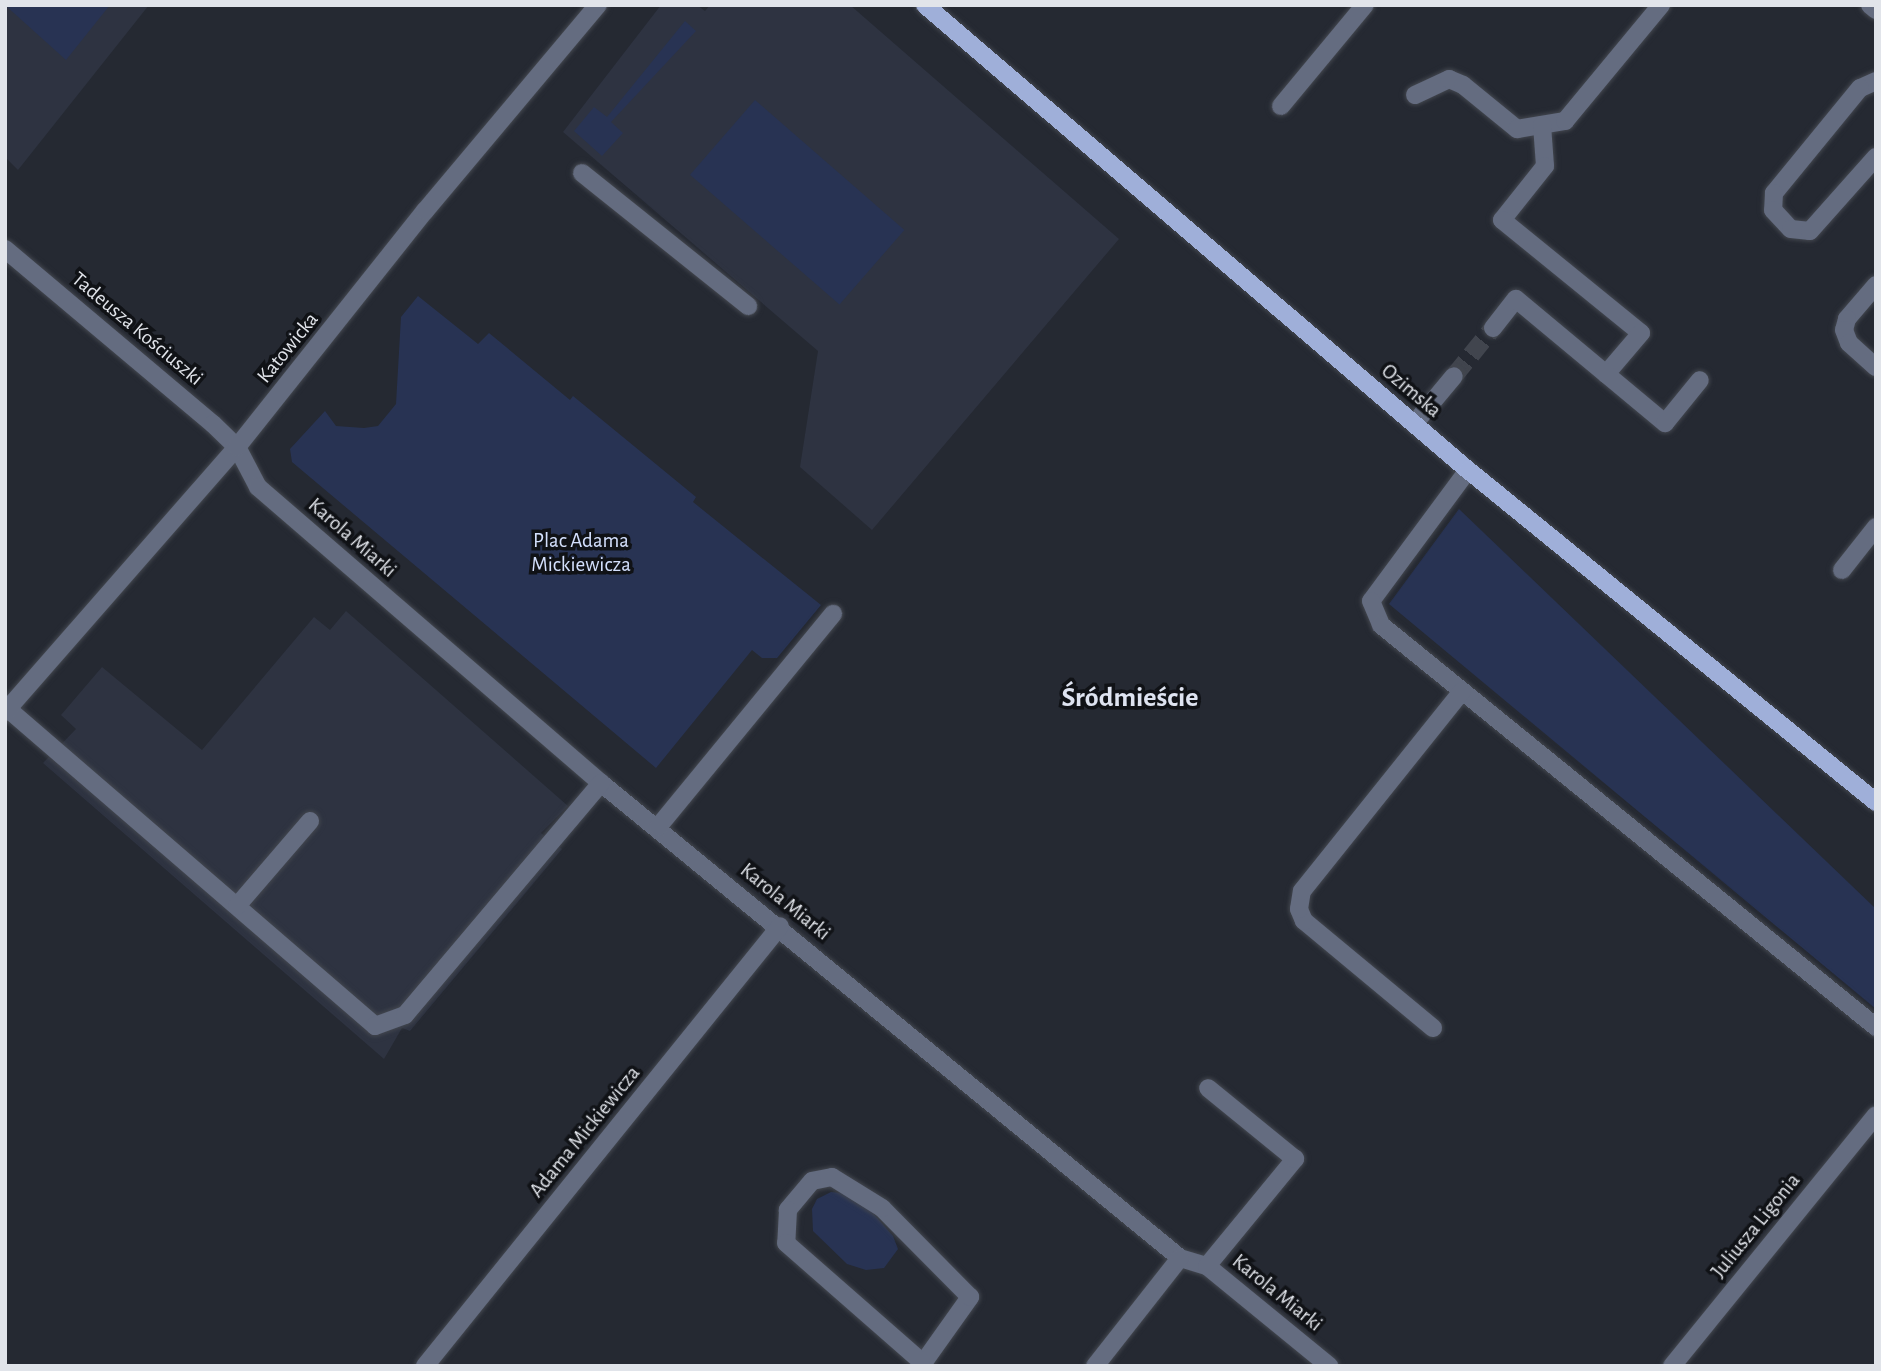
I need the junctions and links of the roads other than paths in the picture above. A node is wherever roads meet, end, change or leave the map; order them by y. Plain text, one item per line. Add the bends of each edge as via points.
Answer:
1 (598, 5) edge
2 (925, 5) edge
3 (1365, 5) edge
4 (1661, 5) edge
5 (1870, 5) edge
6 (1876, 10) edge
7 (1876, 81) edge
8 (1415, 95) dead end
9 (1280, 106) dead end
10 (1542, 125) junction
11 (1876, 157) edge
12 (582, 173) dead end
13 (5, 248) edge
14 (1876, 285) edge
15 (748, 306) dead end
16 (1493, 328) tunnel mouth
17 (1876, 367) edge
18 (1606, 374) junction
19 (1454, 376) tunnel mouth
20 (1700, 380) dead end
21 (1414, 424) junction
22 (237, 447) junction
23 (1468, 470) junction
24 (1876, 527) edge
25 (1842, 570) dead end
26 (833, 614) dead end
27 (1462, 691) junction
28 (7, 710) edge
29 (601, 783) junction
30 (1876, 802) edge
31 (310, 821) dead end
32 (658, 827) junction
33 (237, 906) junction
34 (780, 926) junction
35 (1876, 1027) edge
36 (1433, 1028) dead end
37 (1208, 1087) dead end
38 (1876, 1115) edge
39 (1180, 1258) junction
40 (1208, 1266) junction
41 (921, 1363) edge
42 (425, 1366) edge
43 (1095, 1366) edge
44 (1329, 1366) edge
45 (1672, 1366) edge

1 - 22 street, Katowicka via 425,211
2 - 21 main road, Ozimska
3 - 9 street
4 - 10 street via 1565,121
5 - 6 street
7 - 11 street via 1860,88 1774,193 1773,210 1791,229 1810,231
8 - 10 street via 1448,79 1463,85 1517,129
10 - 18 street via 1545,166 1502,220 1641,333
12 - 15 street
13 - 22 street, Tadeusza Kościuszki
14 - 17 street via 1847,319 1844,330 1849,344
16 - 18 street via 1517,299
18 - 20 street via 1665,423
19 - 21 street
21 - 23 main road, Ozimska
22 - 28 street, Katowicka
22 - 29 street, Karola Miarki via 258,487
23 - 27 street via 1371,601 1381,625
23 - 30 main road, Ozimska
24 - 25 street
26 - 32 street
27 - 35 street
27 - 36 street via 1302,891 1299,909 1304,921
28 - 33 street
29 - 32 street, Karola Miarki
29 - 33 street via 405,1015 375,1026
31 - 33 street
32 - 34 street, Karola Miarki
34 - 39 street, Karola Miarki
34 - 42 street, Adama Mickiewicza
37 - 40 street via 1295,1159
38 - 45 street, Juliusza Ligonia
39 - 40 street, Karola Miarki
39 - 43 street
40 - 44 street, Karola Miarki
41 - 41 street via 970,1297 882,1208 832,1177 812,1181 788,1210 786,1243

